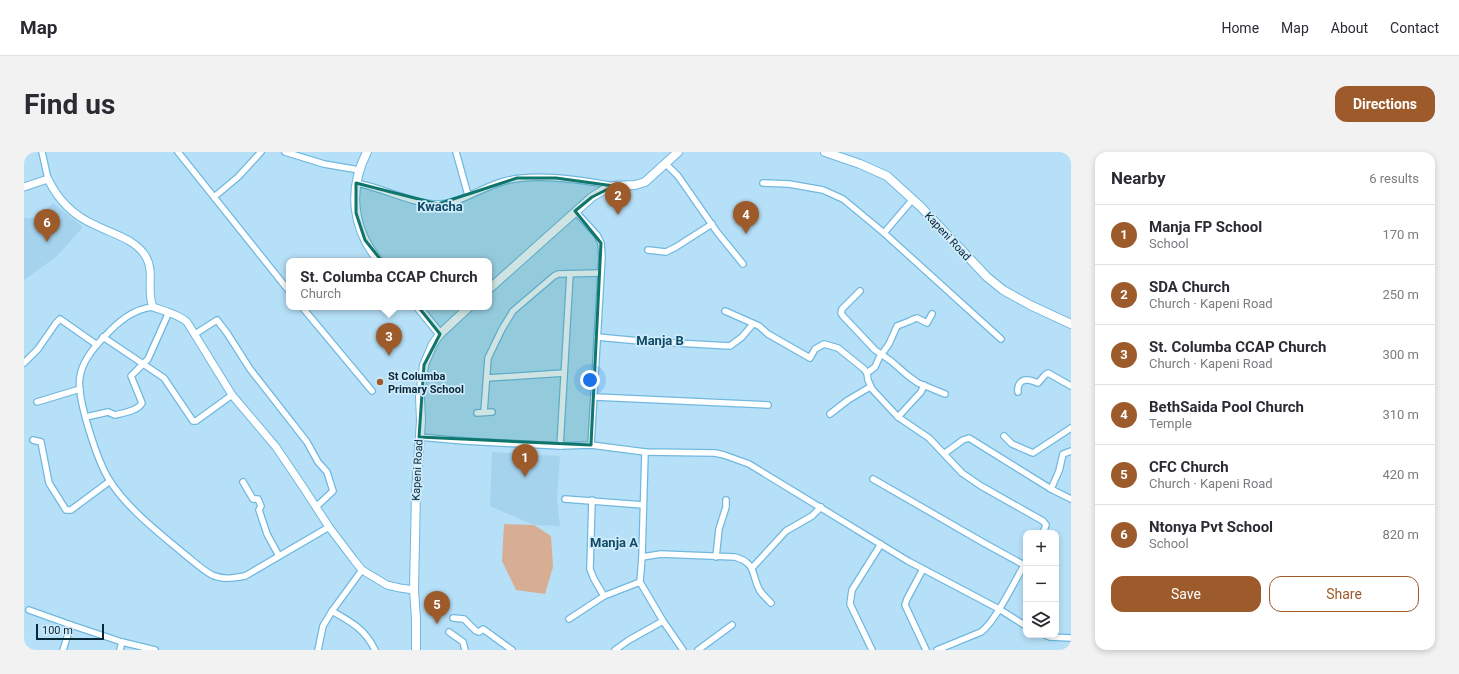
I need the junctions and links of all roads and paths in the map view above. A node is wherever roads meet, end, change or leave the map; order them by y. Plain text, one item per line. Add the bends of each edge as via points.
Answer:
1 (42, 152) edge
2 (178, 152) edge
3 (261, 152) edge
4 (285, 152) edge
5 (368, 152) edge
6 (456, 152) edge
7 (678, 152) edge
8 (825, 152) edge
9 (666, 163) junction
10 (359, 170) junction
11 (48, 179) junction
12 (356, 183) junction
13 (763, 183) dead end
14 (614, 186) junction
15 (24, 187) edge
16 (468, 195) junction
17 (214, 197) junction
18 (913, 199) junction
19 (575, 211) junction
20 (712, 224) junction
21 (884, 233) junction
22 (648, 250) dead end
23 (377, 258) edge
24 (743, 264) dead end
25 (600, 273) junction
26 (570, 274) junction
27 (286, 286) edge
28 (492, 286) edge
29 (860, 290) dead end
30 (153, 307) junction
31 (304, 310) edge
32 (420, 310) edge
33 (466, 310) edge
34 (725, 311) dead end
35 (169, 312) junction
36 (932, 314) dead end
37 (753, 324) junction
38 (1071, 324) edge
39 (195, 334) junction
40 (440, 334) junction
41 (103, 337) junction
42 (597, 337) junction
43 (1001, 339) dead end
44 (97, 345) junction
45 (882, 354) junction
46 (24, 363) edge
47 (144, 364) junction
48 (564, 373) junction
49 (867, 373) junction
50 (487, 378) junction
51 (924, 385) junction
52 (1071, 386) edge
53 (870, 387) junction
54 (80, 389) junction
55 (372, 391) dead end
56 (1018, 392) dead end
57 (944, 394) dead end
58 (232, 395) junction
59 (595, 397) junction
60 (37, 402) dead end
61 (768, 405) dead end
62 (484, 412) junction
63 (492, 412) dead end
64 (477, 413) dead end
65 (830, 414) dead end
66 (86, 417) junction
67 (898, 417) junction
68 (1071, 428) edge
69 (1004, 436) dead end
70 (419, 437) junction
71 (33, 440) dead end
72 (591, 445) junction
73 (560, 446) junction
74 (1071, 451) edge
75 (645, 452) junction
76 (945, 453) junction
77 (872, 479) dead end
78 (110, 481) junction
79 (243, 482) dead end
80 (1051, 489) junction
81 (565, 499) dead end
82 (1071, 499) edge
83 (592, 500) junction
84 (726, 500) dead end
85 (643, 505) junction
86 (316, 507) junction
87 (822, 507) junction
88 (329, 527) junction
89 (1044, 530) edge
90 (881, 544) junction
91 (278, 556) junction
92 (642, 557) junction
93 (716, 557) junction
94 (1023, 562) edge
95 (1023, 566) edge
96 (752, 568) junction
97 (923, 569) junction
98 (362, 570) junction
99 (640, 582) junction
100 (414, 590) junction
101 (604, 596) junction
102 (771, 603) dead end
103 (999, 609) junction
104 (29, 610) dead end
105 (332, 611) junction
106 (453, 618) dead end
107 (569, 619) dead end
108 (663, 621) junction
109 (1023, 624) edge
110 (71, 625) junction
111 (732, 625) dead end
112 (449, 632) dead end
113 (1059, 637) edge
114 (1071, 638) edge
115 (122, 642) junction
116 (63, 650) edge
117 (120, 650) edge
118 (155, 650) edge
119 (318, 650) edge
120 (375, 650) edge
121 (416, 650) edge
122 (466, 650) edge
123 (512, 650) edge
124 (615, 650) edge
125 (683, 650) edge
126 (698, 650) edge
127 (872, 650) edge
128 (926, 650) edge
129 (937, 650) edge

1 - 11 street
2 - 17 street
3 - 17 street via 238,177
4 - 10 street via 324,164
5 - 10 main road
6 - 16 street
7 - 9 main road
8 - 18 main road, Kapeni Road via 888,176
9 - 14 main road via 646,182
9 - 20 street
10 - 12 main road
11 - 15 street
11 - 30 street via 71,211 94,225 132,242 141,250 150,267 150,301
12 - 16 street via 438,204
12 - 23 main road via 355,204 360,231
13 - 21 street via 789,184 823,190 847,202
14 - 16 street via 556,178 517,178
14 - 19 main road via 592,197
17 - 27 street
18 - 21 street
18 - 38 main road, Kapeni Road via 987,278 1030,305
19 - 25 street via 591,227 601,244
19 - 28 main road
20 - 22 street via 676,248 666,252
20 - 24 street
21 - 43 street
25 - 26 street
25 - 42 street
26 - 48 street
26 - 50 street via 558,274 548,279 513,311 490,352
29 - 45 street via 841,312 867,342
30 - 35 street
30 - 41 street via 139,310 121,320
31 - 55 street
32 - 40 main road
33 - 40 main road, Kapeni Road
34 - 37 street
35 - 39 street via 183,319
35 - 47 street
36 - 45 street via 927,323 915,318 897,326
37 - 42 street via 730,346
37 - 49 street via 810,358 815,349 824,344 838,348
39 - 58 street
39 - 86 street via 217,320 250,369 307,442 327,472 333,491
40 - 70 main road, Kapeni Road via 424,365
41 - 44 street
41 - 47 street
42 - 59 street
44 - 46 street via 60,319
44 - 54 street via 81,372
45 - 49 street via 875,367
45 - 51 street via 907,375
47 - 58 street via 164,378 193,421
47 - 66 street via 132,376 142,403 140,406 115,415 108,412
48 - 50 street
48 - 73 street
49 - 53 street
50 - 62 street
51 - 57 street
51 - 67 street via 921,392
52 - 56 street via 1048,373 1038,383 1024,380 1019,384
53 - 65 street
53 - 67 street
54 - 60 street
54 - 66 street
58 - 86 street via 276,447
59 - 61 street
59 - 72 street
62 - 63 street
62 - 64 street
66 - 78 street via 102,468
67 - 76 street via 929,438
68 - 69 street via 1033,453 1012,444
70 - 73 street
70 - 100 main road, Kapeni Road
71 - 78 street via 41,442 49,484 66,510 71,510
72 - 73 street
72 - 75 street
74 - 80 street via 1064,454
75 - 85 street
75 - 87 street via 702,452 724,455 749,464
76 - 80 street via 969,438
76 - 89 street via 958,470 969,478 1043,521 1046,525
77 - 94 street via 984,543
78 - 91 street via 138,514 200,567 220,578 245,576
79 - 91 street via 253,499 258,499 263,522
80 - 82 street
81 - 83 street
83 - 85 street
83 - 101 street via 590,569
84 - 93 street
85 - 92 street
86 - 88 street
87 - 90 street
87 - 96 street via 786,531
88 - 91 street
88 - 98 street
90 - 97 street
90 - 127 street via 852,590 850,598 850,604
92 - 93 street via 661,554
92 - 99 street
93 - 96 street via 740,558
95 - 103 street
96 - 102 street via 760,591
97 - 103 street
97 - 128 street via 905,605
98 - 100 street via 392,587
98 - 105 street
99 - 101 street
99 - 108 street
100 - 121 main road, Kapeni Road
101 - 107 street
103 - 109 street
103 - 129 street via 986,628 980,632
104 - 110 street
105 - 119 street via 323,626
105 - 120 street via 362,630
106 - 123 street via 464,619 476,631 483,630
108 - 124 street
108 - 125 street
110 - 115 street
110 - 116 street
111 - 126 street
112 - 122 street via 463,642
113 - 114 street
115 - 117 street
115 - 118 street

